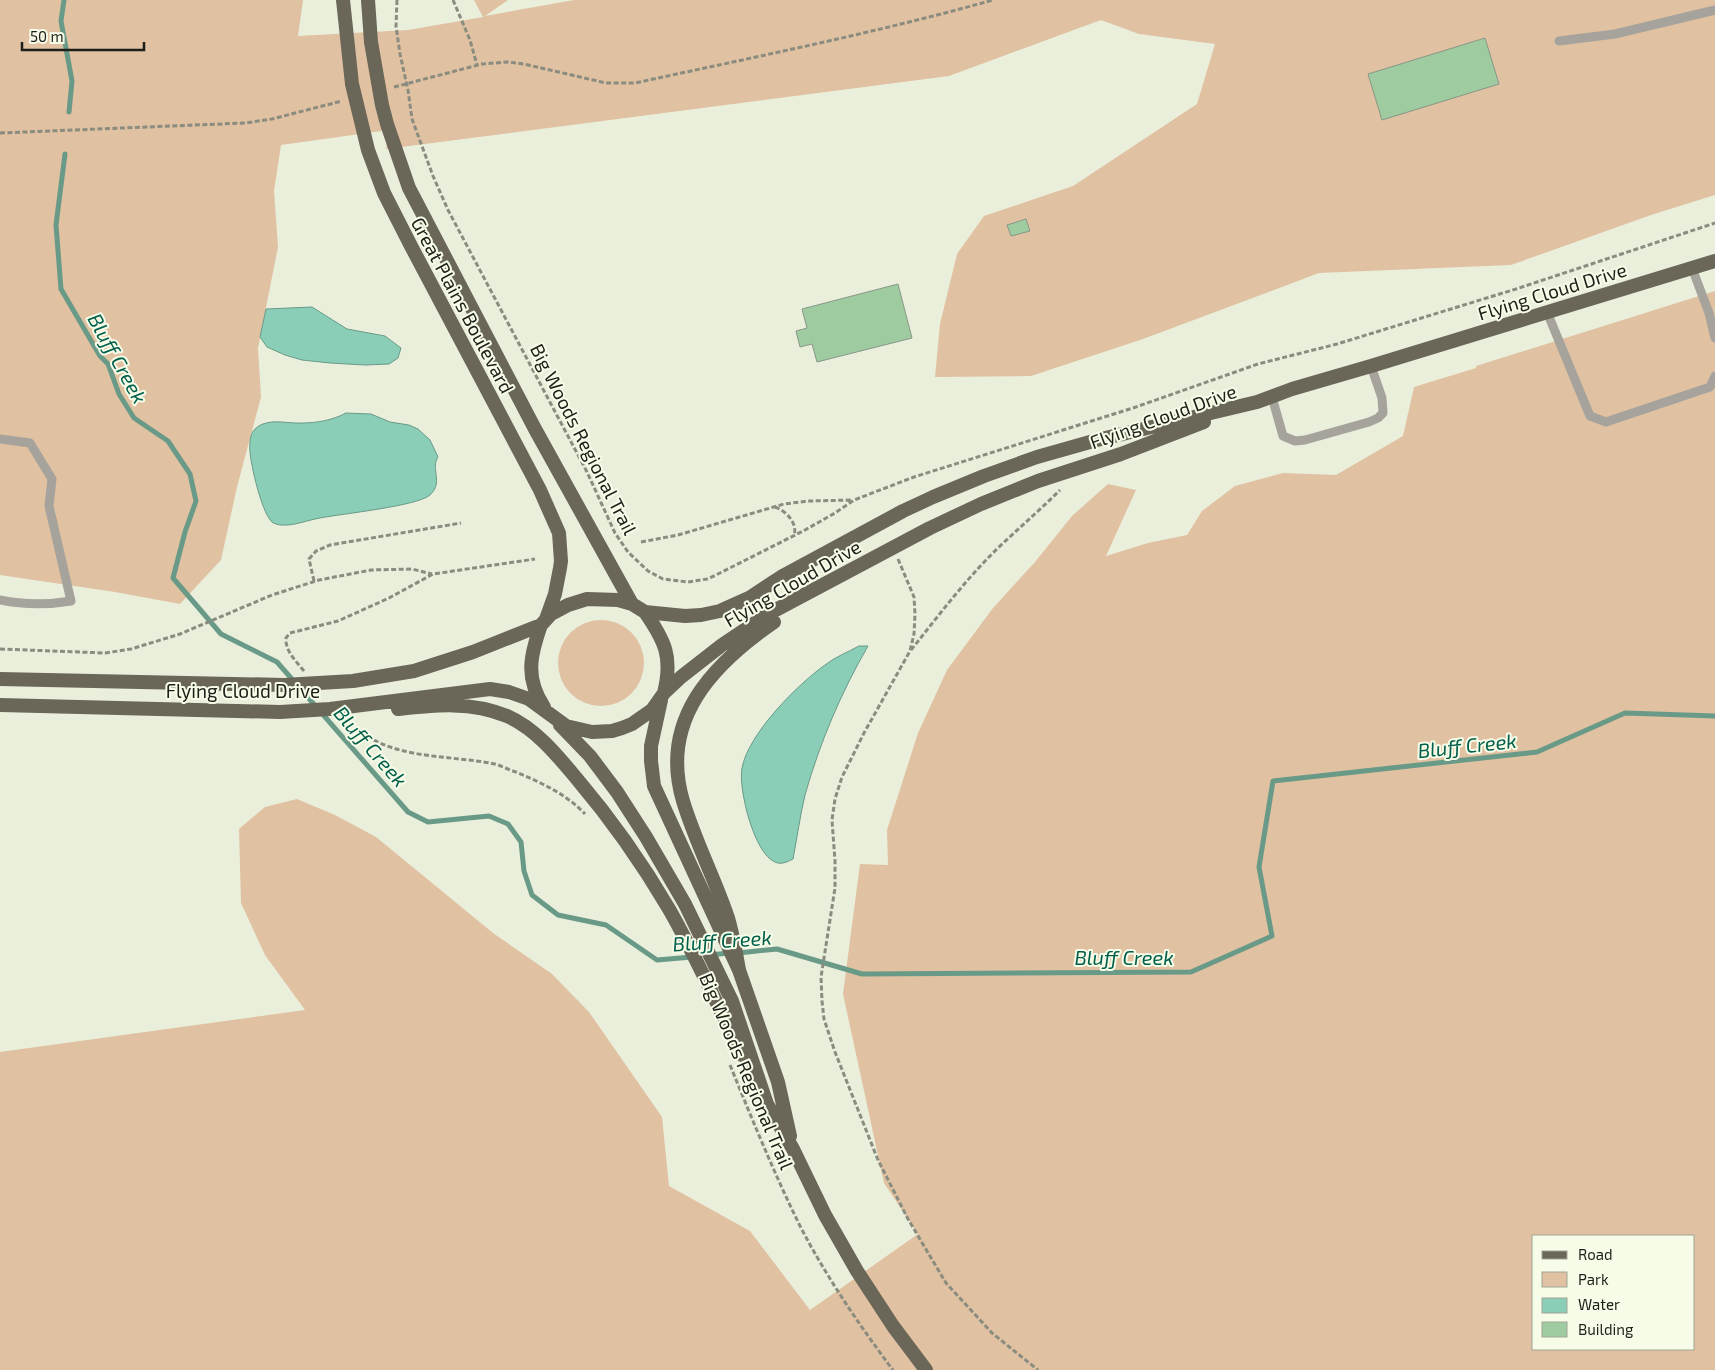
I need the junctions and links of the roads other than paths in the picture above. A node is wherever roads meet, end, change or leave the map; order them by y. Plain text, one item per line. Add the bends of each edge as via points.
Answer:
1 (343, 0) edge
2 (368, 0) edge
3 (1715, 10) edge
4 (1559, 41) dead end
5 (1715, 261) edge
6 (1692, 268) junction
7 (1547, 312) junction
8 (1715, 338) edge
9 (1371, 366) junction
10 (1715, 376) edge
11 (1272, 397) junction
12 (1257, 402) junction
13 (0, 439) edge
14 (863, 564) junction
15 (0, 600) edge
16 (632, 604) junction
17 (645, 612) junction
18 (543, 622) junction
19 (0, 679) edge
20 (662, 696) junction
21 (0, 705) edge
22 (378, 707) junction
23 (550, 715) junction
24 (712, 895) junction
25 (767, 1104) junction
26 (793, 1149) junction
27 (926, 1370) edge

1 - 18 main road, Great Plains Boulevard via 352,84 368,150 384,193 540,490 559,534 560,568 555,594
2 - 16 main road, Great Plains Boulevard via 371,42 382,105 409,188 535,429
3 - 4 lane via 1615,34
5 - 6 main road, Flying Cloud Drive
6 - 7 main road, Flying Cloud Drive
6 - 8 lane
7 - 9 main road, Flying Cloud Drive
7 - 10 lane via 1590,416 1606,422 1710,387
9 - 11 main road, Flying Cloud Drive
9 - 11 lane via 1382,398 1383,413 1370,422 1295,441 1283,436
11 - 12 main road, Flying Cloud Drive
12 - 14 main road, Flying Cloud Drive via 1002,495 946,520
12 - 17 main road, Flying Cloud Drive via 1088,443 984,476 903,511 720,611 685,616
13 - 15 lane via 30,443 52,479 48,506 71,601 22,605
14 - 20 main road, Flying Cloud Drive via 770,613 681,676
14 - 24 main road via 752,637 709,678 687,713 678,743 678,779
16 - 17 main road, Flying Cloud Drive
16 - 18 main road, Flying Cloud Drive via 587,599 568,605
17 - 20 main road via 666,649 668,669
18 - 19 main road, Flying Cloud Drive via 501,642 442,663 353,682 254,685
18 - 23 main road via 533,647 531,672 537,696
20 - 23 main road, Flying Cloud Drive via 652,710 632,724 612,731 597,732 566,726
20 - 24 main road via 651,746 654,786
21 - 22 main road, Flying Cloud Drive via 280,712 320,716
22 - 23 main road, Flying Cloud Drive via 490,689 520,695
22 - 25 main road via 469,706 507,716 541,740 587,790 633,852 669,910
23 - 25 main road via 590,756 617,792 685,904 732,1001
24 - 26 main road via 728,919 739,970 778,1082
25 - 26 main road
26 - 27 main road via 857,1271

